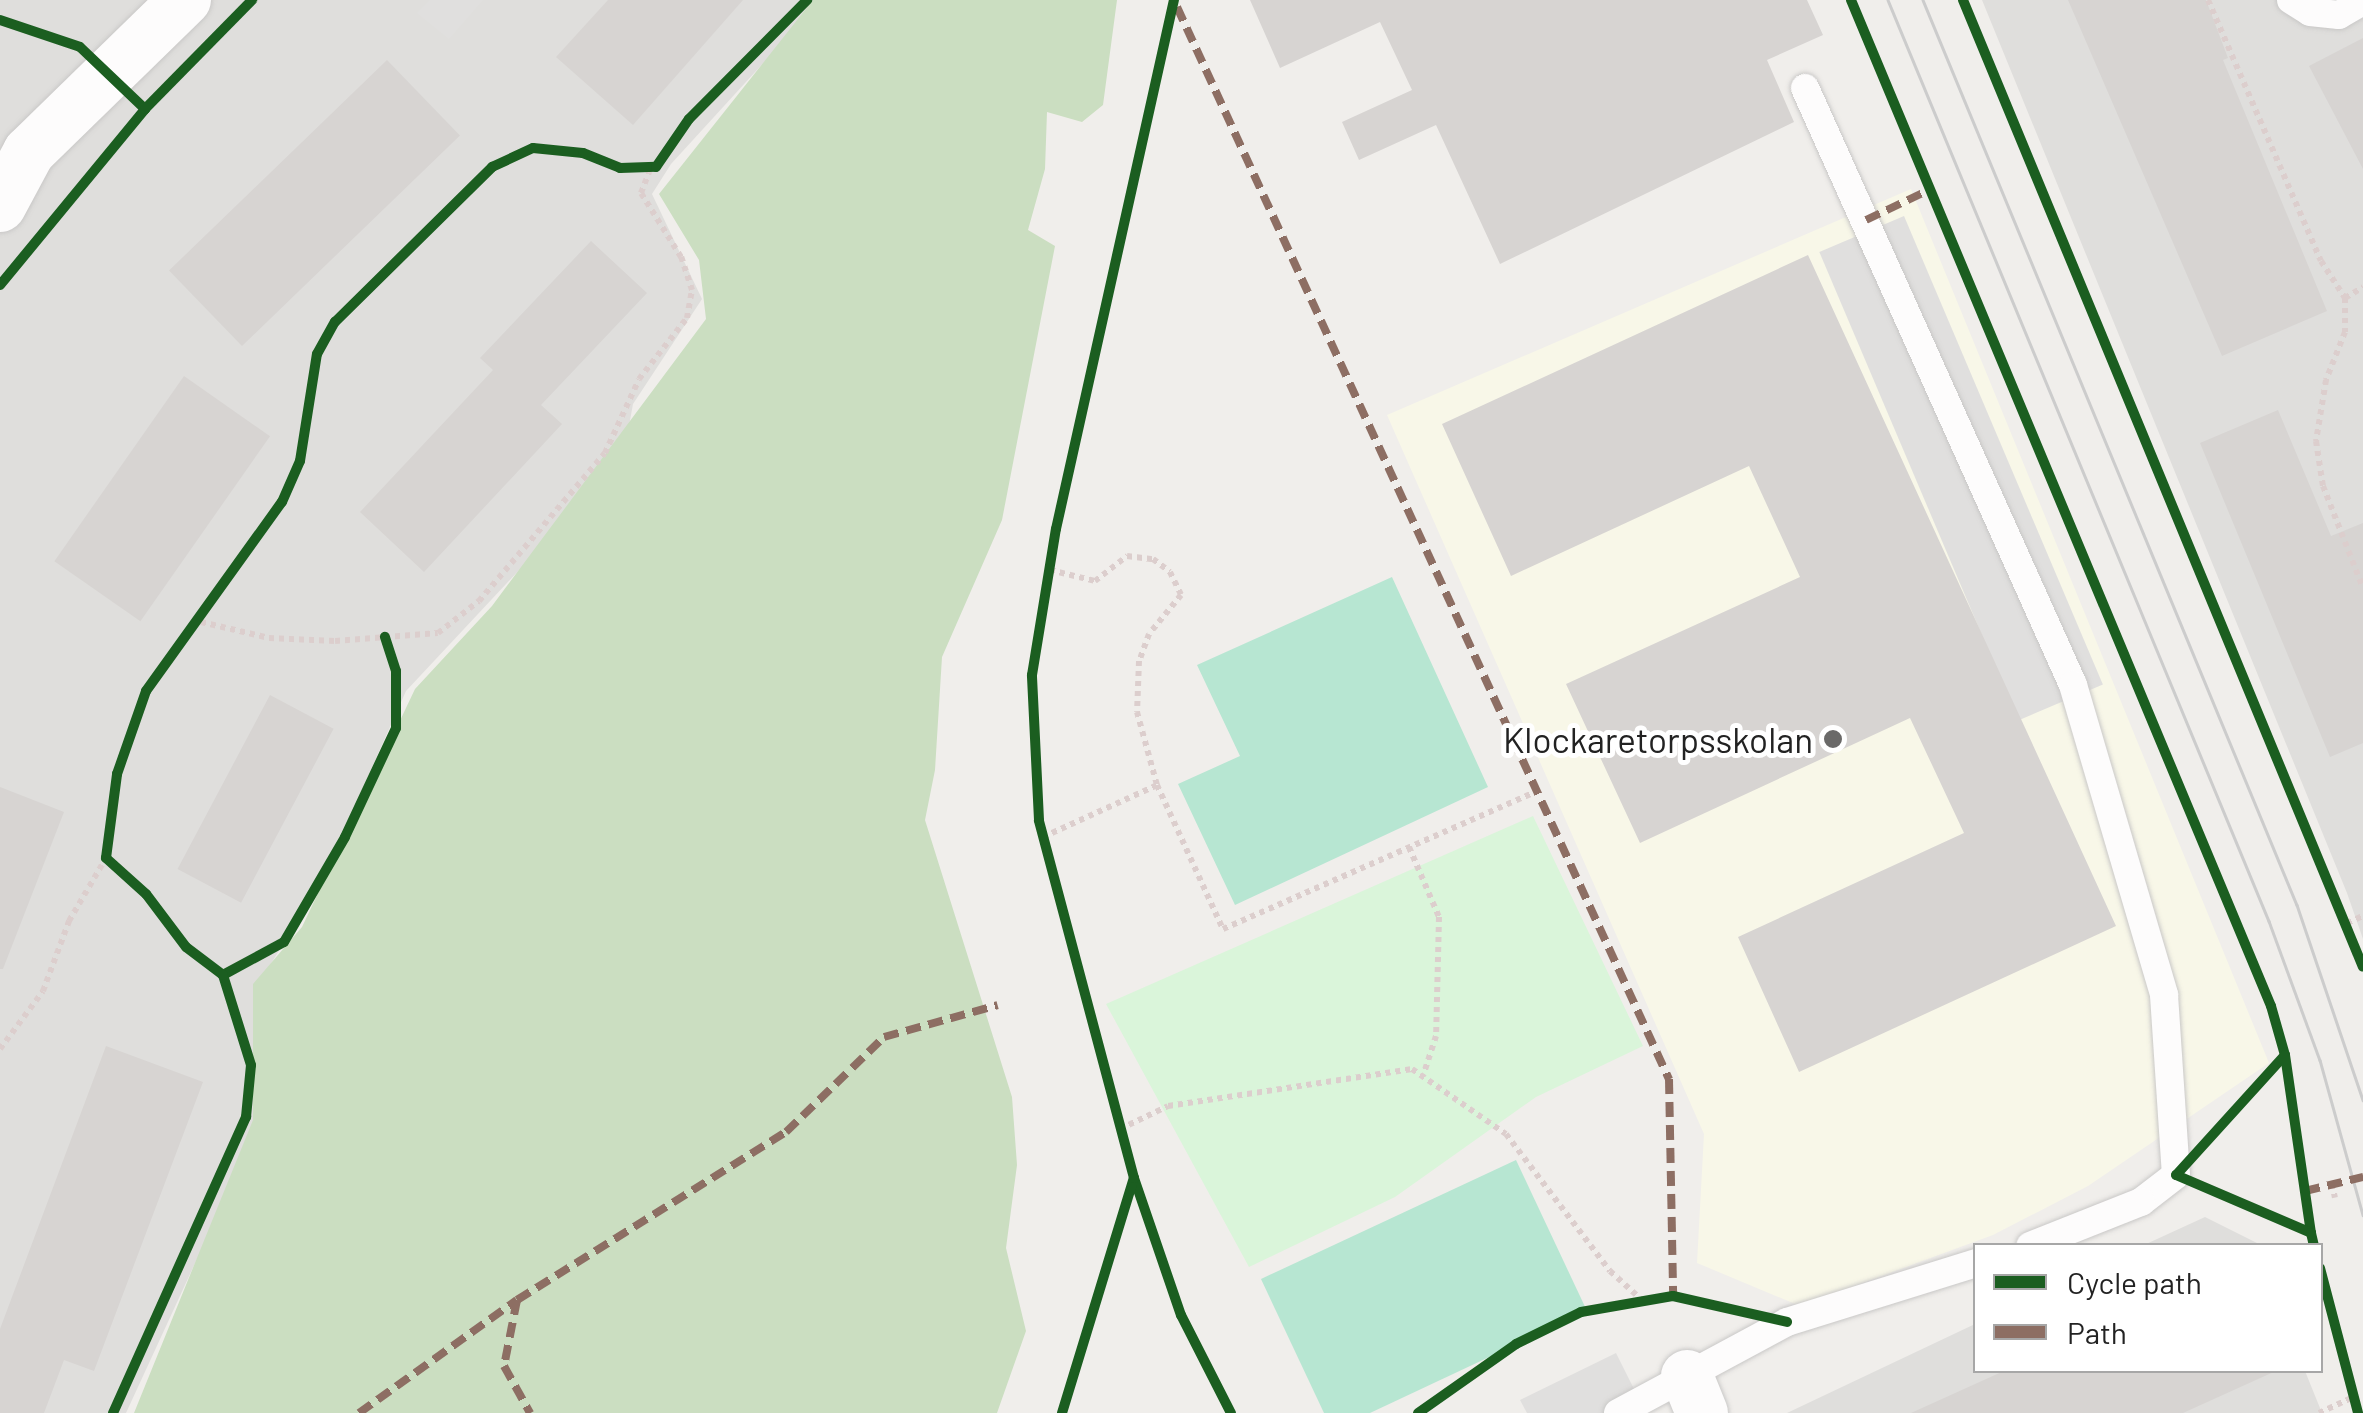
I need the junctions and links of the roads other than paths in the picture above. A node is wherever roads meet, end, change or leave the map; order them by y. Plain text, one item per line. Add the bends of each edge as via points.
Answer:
1 (185, 0) edge
2 (2290, 0) edge
3 (2363, 1) edge
4 (1805, 88) dead end
5 (15, 144) edge
6 (0, 206) edge
7 (2038, 1243) edge
8 (1973, 1264) edge
9 (1695, 1395) edge
10 (1618, 1413) edge

1 - 5 street
2 - 3 lane via 2310,12 2339,16
4 - 7 lane via 2073,685 2164,994 2176,1175 2141,1202
5 - 6 street
8 - 9 lane via 1787,1322
9 - 10 lane

